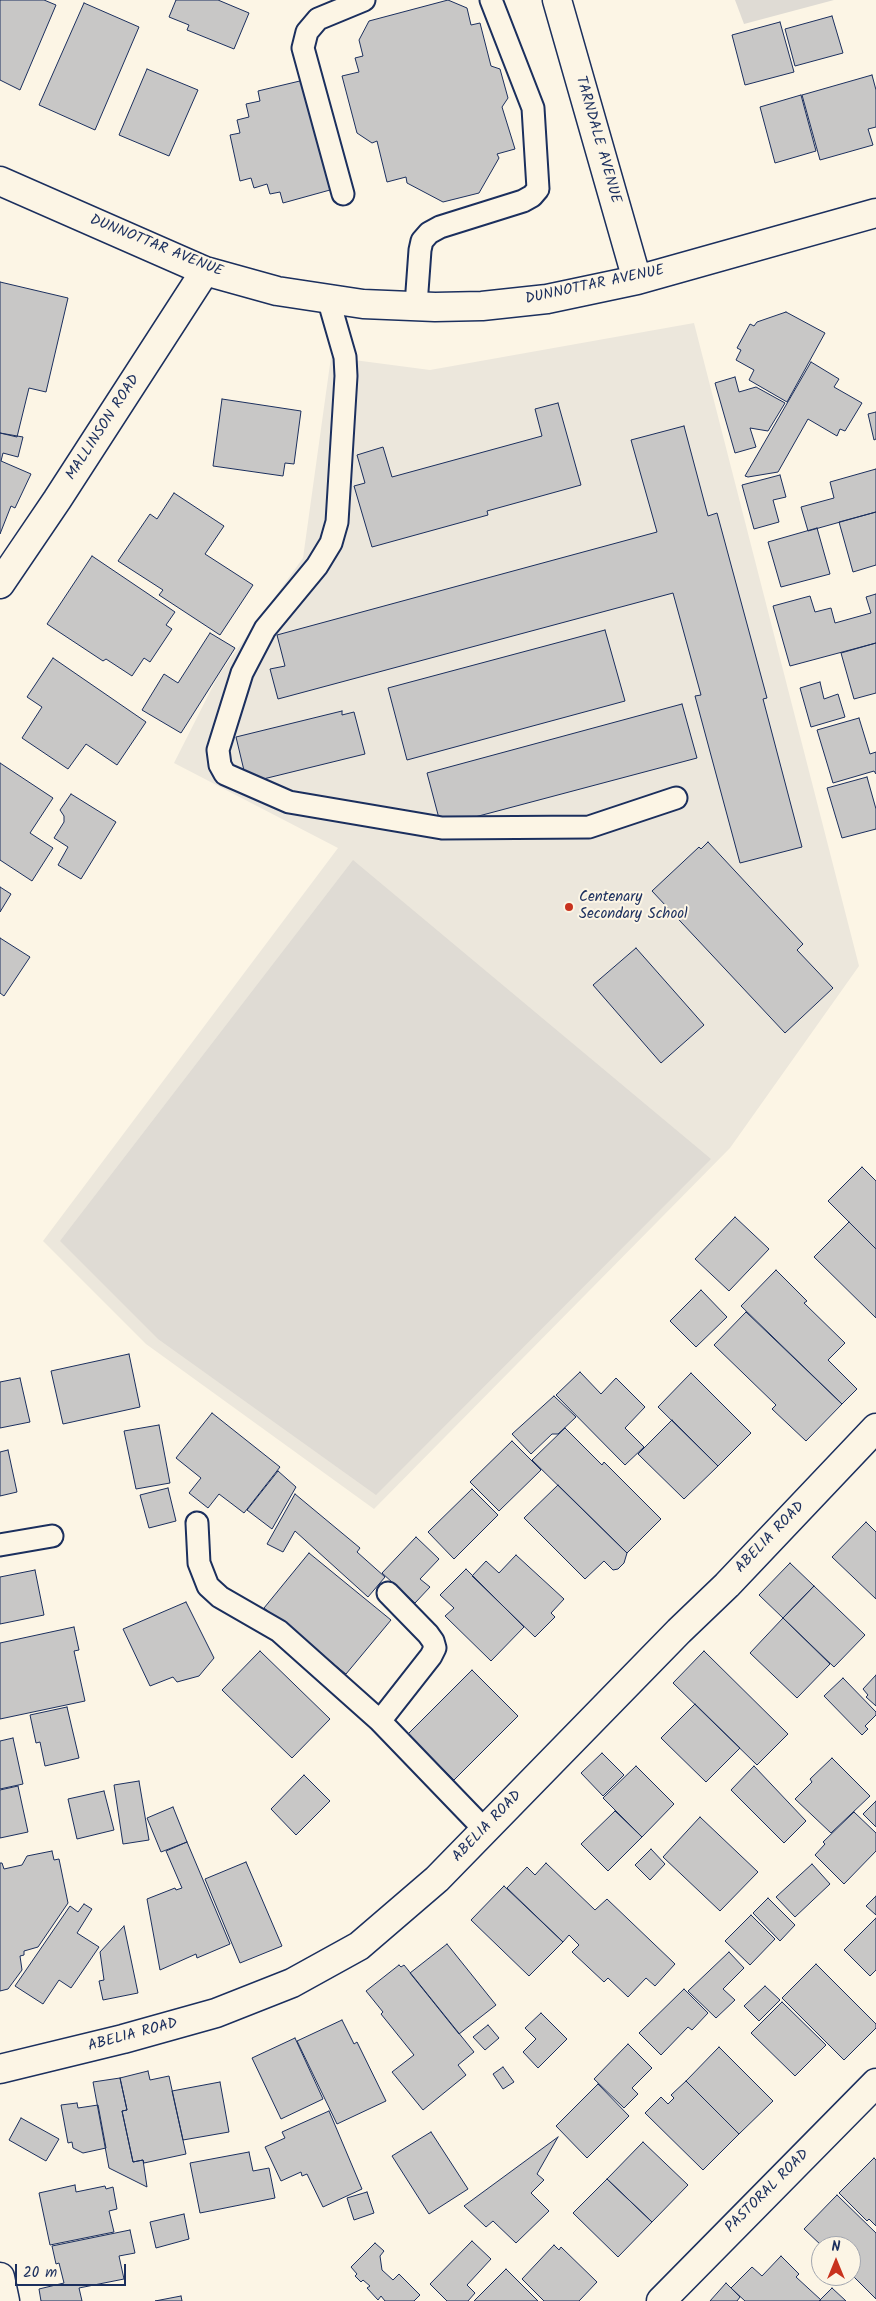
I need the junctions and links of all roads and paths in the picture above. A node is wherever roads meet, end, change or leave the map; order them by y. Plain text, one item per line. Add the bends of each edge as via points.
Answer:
1 (364, 0) edge
2 (491, 0) edge
3 (557, 0) edge
4 (0, 181) edge
5 (343, 194) dead end
6 (876, 213) edge
7 (205, 271) junction
8 (637, 280) junction
9 (328, 298) junction
10 (416, 305) junction
11 (0, 584) edge
12 (676, 798) dead end
13 (876, 1428) edge
14 (198, 1523) dead end
15 (52, 1536) dead end
16 (0, 1545) edge
17 (388, 1594) dead end
18 (380, 1720) junction
19 (485, 1830) junction
20 (0, 2069) edge
21 (876, 2083) edge
22 (0, 2277) edge
23 (5, 2301) edge
24 (661, 2301) edge

1 - 5 lane via 318,19 307,32 303,48
2 - 10 lane via 533,108 538,190 523,201 429,233 420,250
3 - 8 street, TARNDALE AVENUE
4 - 7 street, DUNNOTTAR AVENUE
6 - 8 street, DUNNOTTAR AVENUE
7 - 9 street, DUNNOTTAR AVENUE via 276,291
7 - 11 street, MALLINSON ROAD
8 - 10 street, DUNNOTTAR AVENUE via 538,300 482,306
9 - 10 street, DUNNOTTAR AVENUE via 363,304
9 - 12 lane via 345,357 346,376 337,522 331,543 317,566 265,629 242,673 218,750 225,774 289,802 442,828 589,827
13 - 19 street, ABELIA ROAD via 727,1585
14 - 18 lane via 199,1563 208,1586 220,1597 279,1631
15 - 16 lane
17 - 18 lane via 428,1634 435,1648
18 - 19 lane
19 - 20 street, ABELIA ROAD via 437,1879 359,1946 292,1983 206,2016
21 - 24 street, PASTORAL ROAD
22 - 23 street

